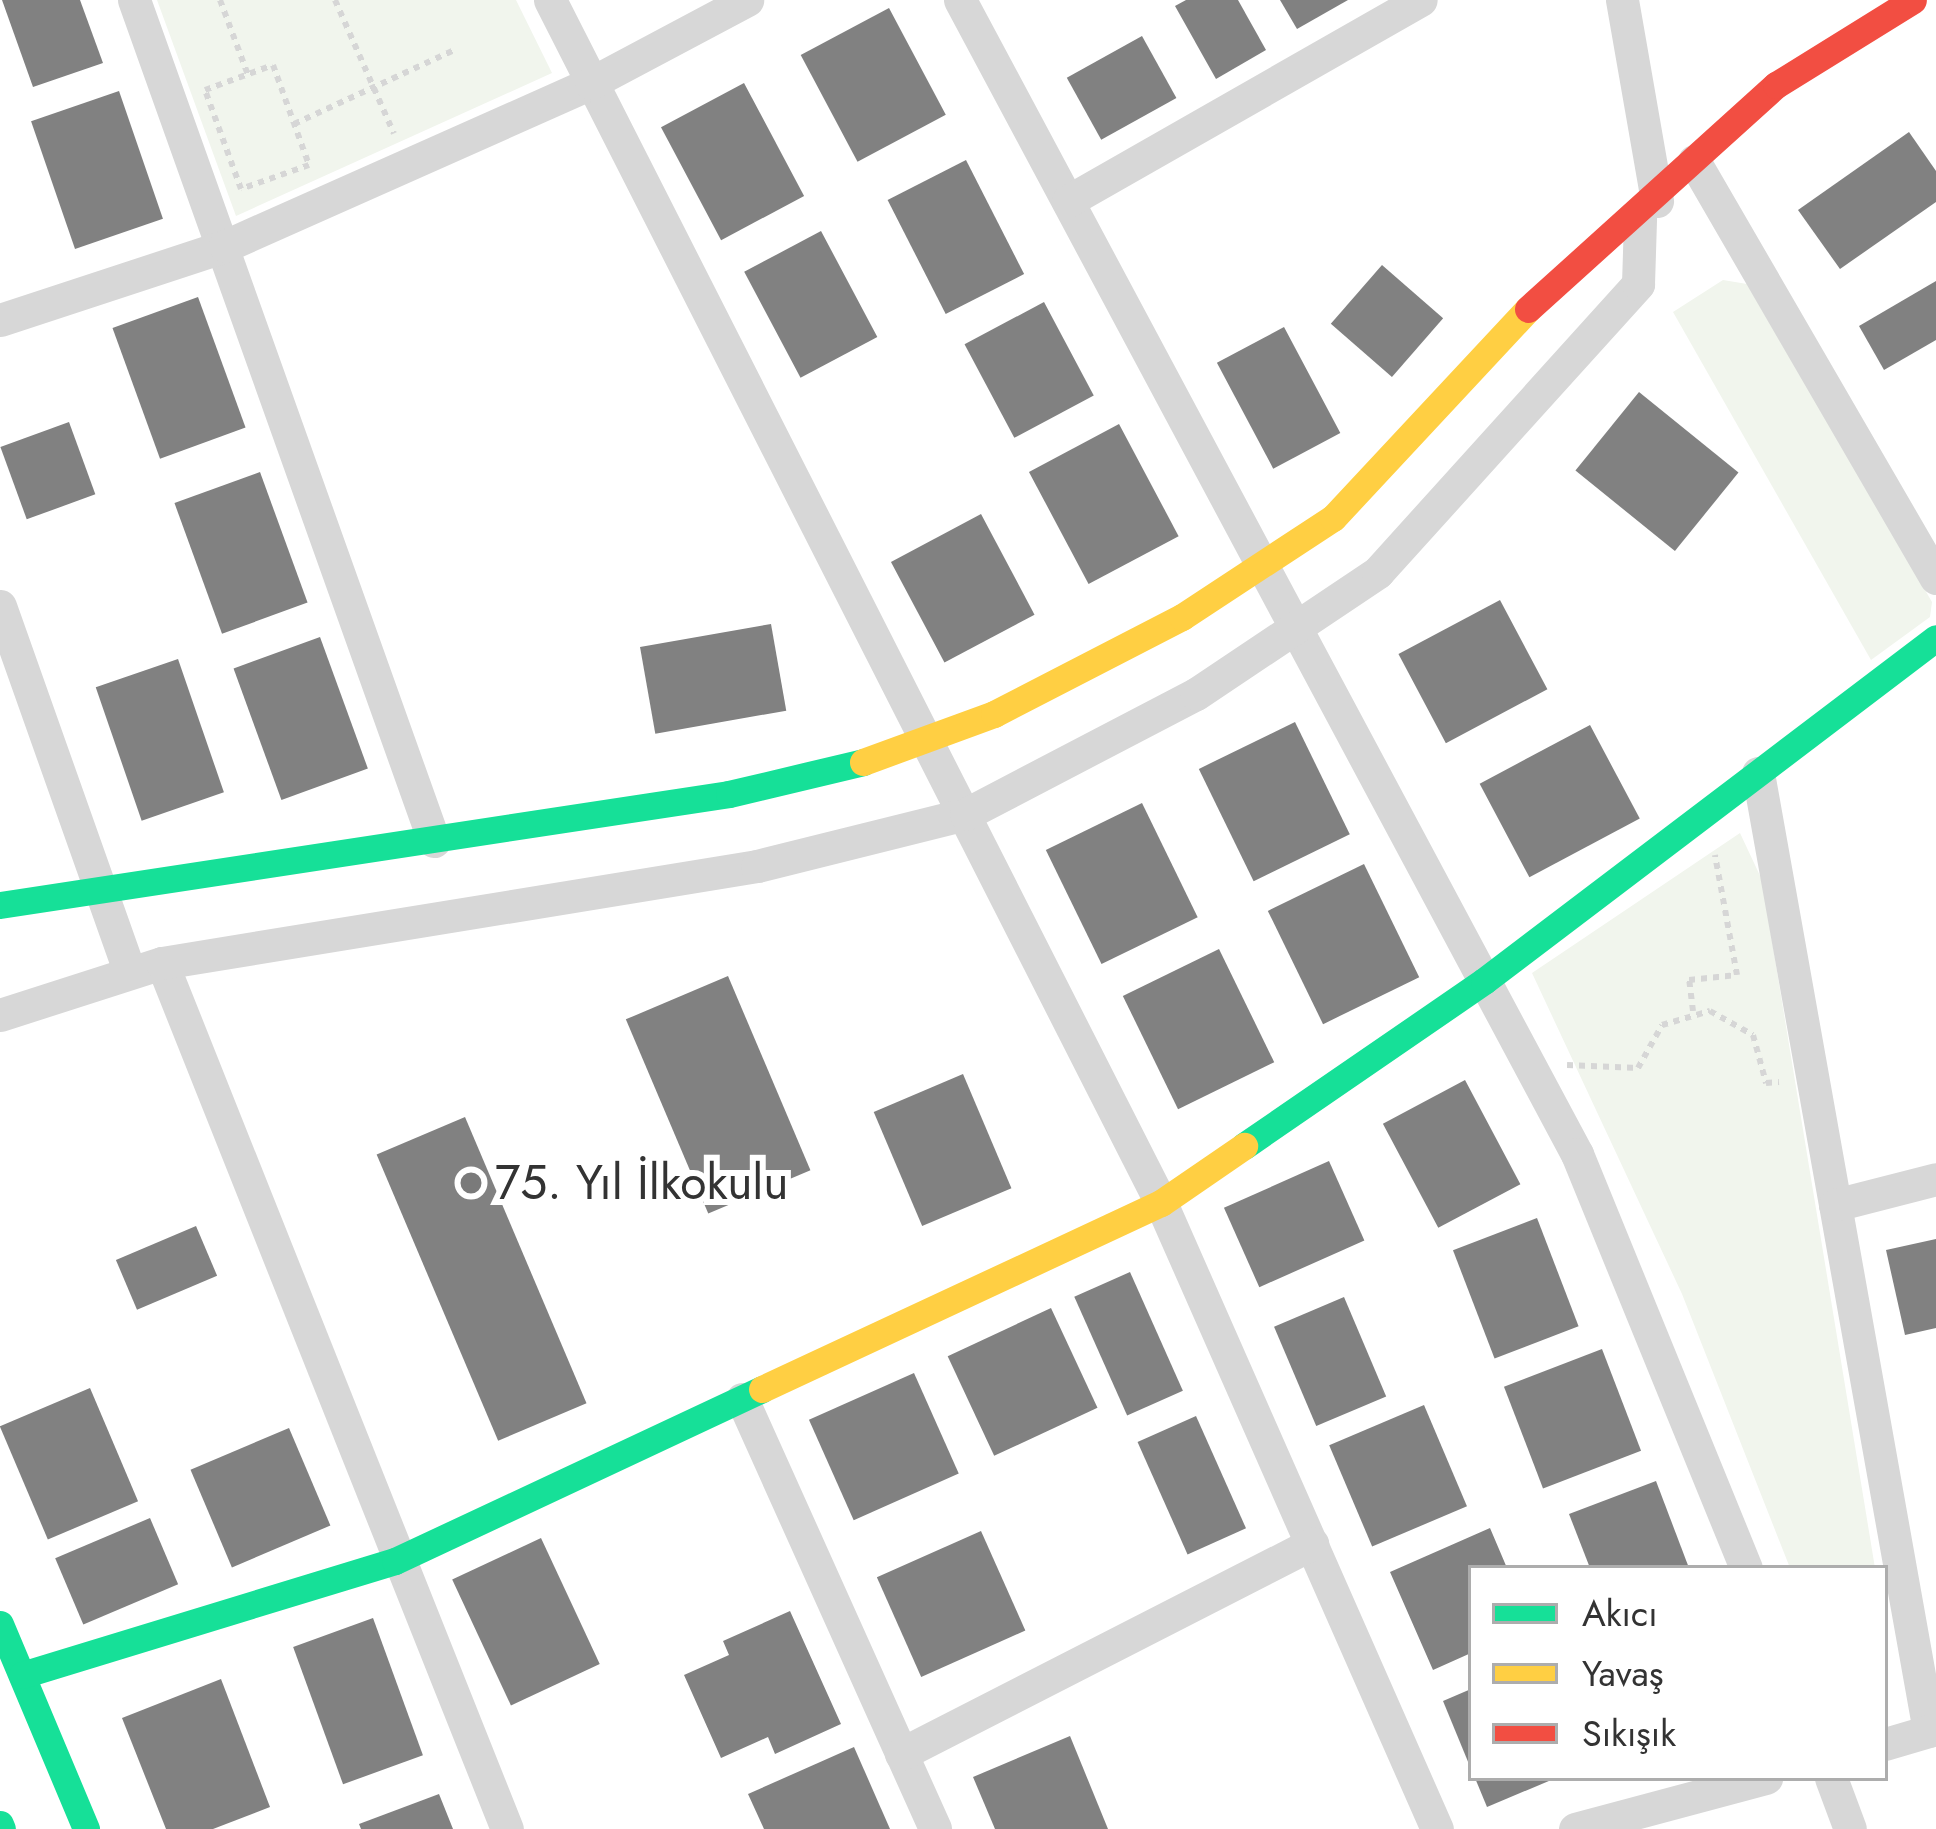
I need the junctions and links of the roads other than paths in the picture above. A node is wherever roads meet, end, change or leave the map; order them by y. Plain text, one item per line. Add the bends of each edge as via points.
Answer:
1 (134, 0) edge
2 (550, 0) edge
3 (747, 0) edge
4 (960, 0) edge
5 (1421, 0) edge
6 (1622, 0) edge
7 (1912, 0) edge
8 (591, 82) junction
9 (1694, 161) junction
10 (1067, 201) junction
11 (1649, 210) junction
12 (225, 246) junction
13 (0, 320) edge
14 (1264, 568) junction
15 (1936, 578) edge
16 (0, 606) edge
17 (1298, 631) junction
18 (1936, 638) edge
19 (929, 742) junction
20 (1758, 773) junction
21 (966, 814) junction
22 (434, 841) junction
23 (100, 893) junction
24 (0, 904) edge
25 (146, 967) junction
26 (1484, 981) junction
27 (0, 1015) edge
28 (1936, 1179) edge
29 (1162, 1203) junction
30 (1835, 1204) junction
31 (742, 1399) junction
32 (1312, 1544) junction
33 (395, 1561) junction
34 (1745, 1565) edge
35 (0, 1624) edge
36 (22, 1675) junction
37 (1932, 1730) edge
38 (1888, 1743) edge
39 (901, 1754) junction
40 (1755, 1781) edge
41 (1832, 1781) edge
42 (86, 1829) edge
43 (507, 1829) edge
44 (935, 1829) edge
45 (1437, 1829) edge
46 (1576, 1829) edge
47 (1850, 1829) edge

1 - 12 street
2 - 8 street
3 - 8 street
4 - 10 street
5 - 10 street
6 - 11 street
7 - 9 main road via 1776,85
8 - 12 street
8 - 19 street
9 - 11 main road
9 - 15 street
10 - 14 street
11 - 14 main road via 1584,249 1417,439
11 - 17 street via 1638,284 1563,379 1378,572
12 - 13 street
12 - 22 street
14 - 17 street
14 - 19 main road
16 - 23 street
17 - 21 street
17 - 26 street
18 - 20 main road
19 - 21 street
19 - 22 main road via 728,794
20 - 26 main road
20 - 30 street
21 - 25 street via 757,866
21 - 29 street
22 - 23 main road
23 - 24 main road
23 - 25 street
25 - 27 street
25 - 33 street
26 - 29 main road
26 - 34 street via 1577,1154
28 - 30 street
29 - 31 main road
29 - 32 street
30 - 37 street
31 - 33 main road
31 - 39 street
32 - 39 street
32 - 45 street
33 - 36 main road
33 - 43 street
35 - 36 main road
36 - 42 main road
37 - 38 street
39 - 44 street
40 - 46 street
41 - 47 street

